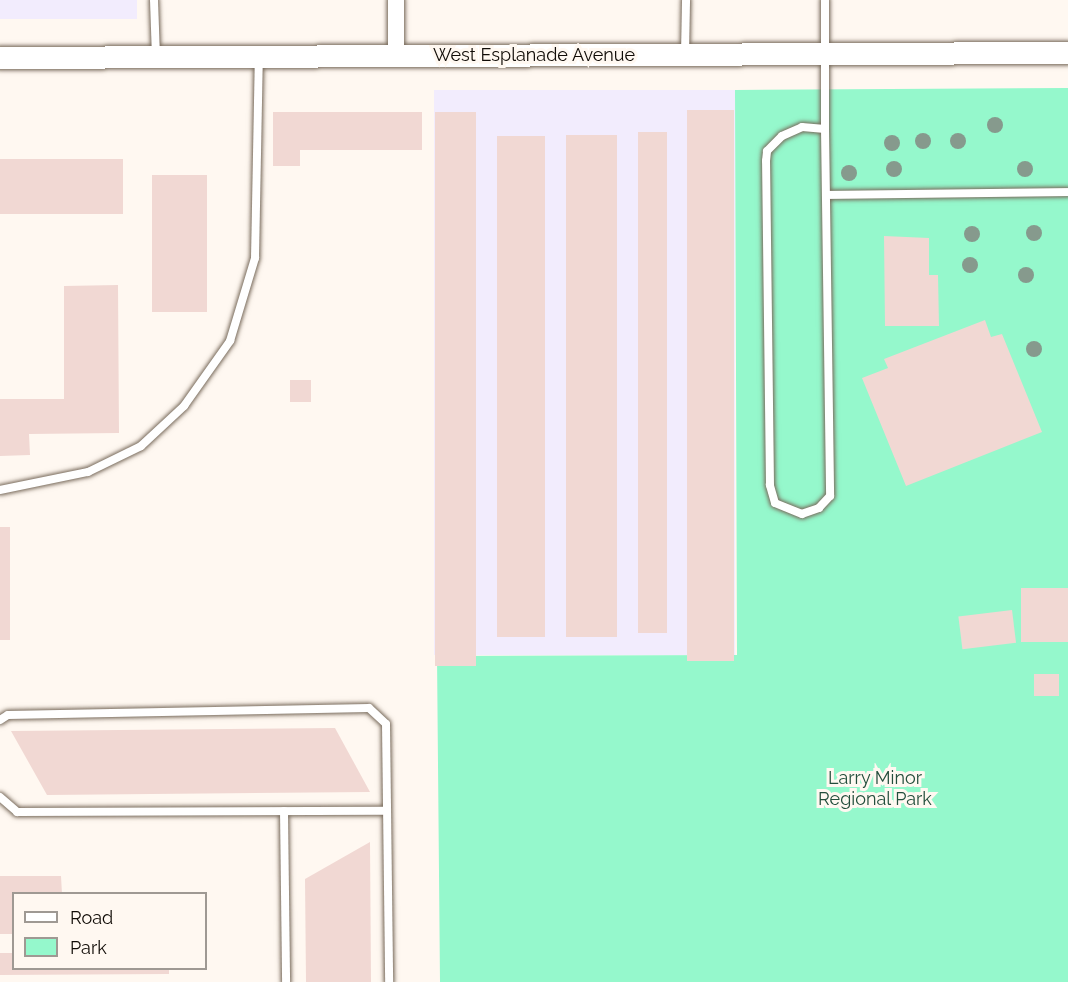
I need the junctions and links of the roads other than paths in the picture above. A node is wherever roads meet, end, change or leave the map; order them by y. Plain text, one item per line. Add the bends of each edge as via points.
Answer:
1 (154, 0) edge
2 (396, 0) edge
3 (686, 0) edge
4 (825, 0) edge
5 (1068, 53) edge
6 (826, 54) junction
7 (685, 55) junction
8 (396, 56) junction
9 (156, 57) junction
10 (259, 57) junction
11 (0, 58) edge
12 (825, 129) junction
13 (1068, 192) edge
14 (827, 195) junction
15 (0, 490) edge
16 (0, 720) edge
17 (0, 797) edge
18 (284, 811) junction
19 (387, 811) junction
20 (286, 982) edge
21 (389, 982) edge

1 - 9 lane
2 - 8 street
3 - 7 lane
4 - 6 lane
5 - 6 main road, West Esplanade Avenue
6 - 7 main road, West Esplanade Avenue
6 - 12 lane
7 - 8 main road, West Esplanade Avenue
8 - 10 main road, West Esplanade Avenue
9 - 10 main road, West Esplanade Avenue
9 - 11 main road, West Esplanade Avenue
10 - 15 lane via 255,258 230,341 184,406 141,446 88,472
12 - 14 lane
12 - 14 lane via 802,127 782,135 767,151 770,485 775,503 802,514 819,508 830,496
13 - 14 lane
16 - 19 lane via 8,715 369,708 386,724
17 - 18 lane via 17,812
18 - 19 lane
18 - 20 lane
19 - 21 lane

